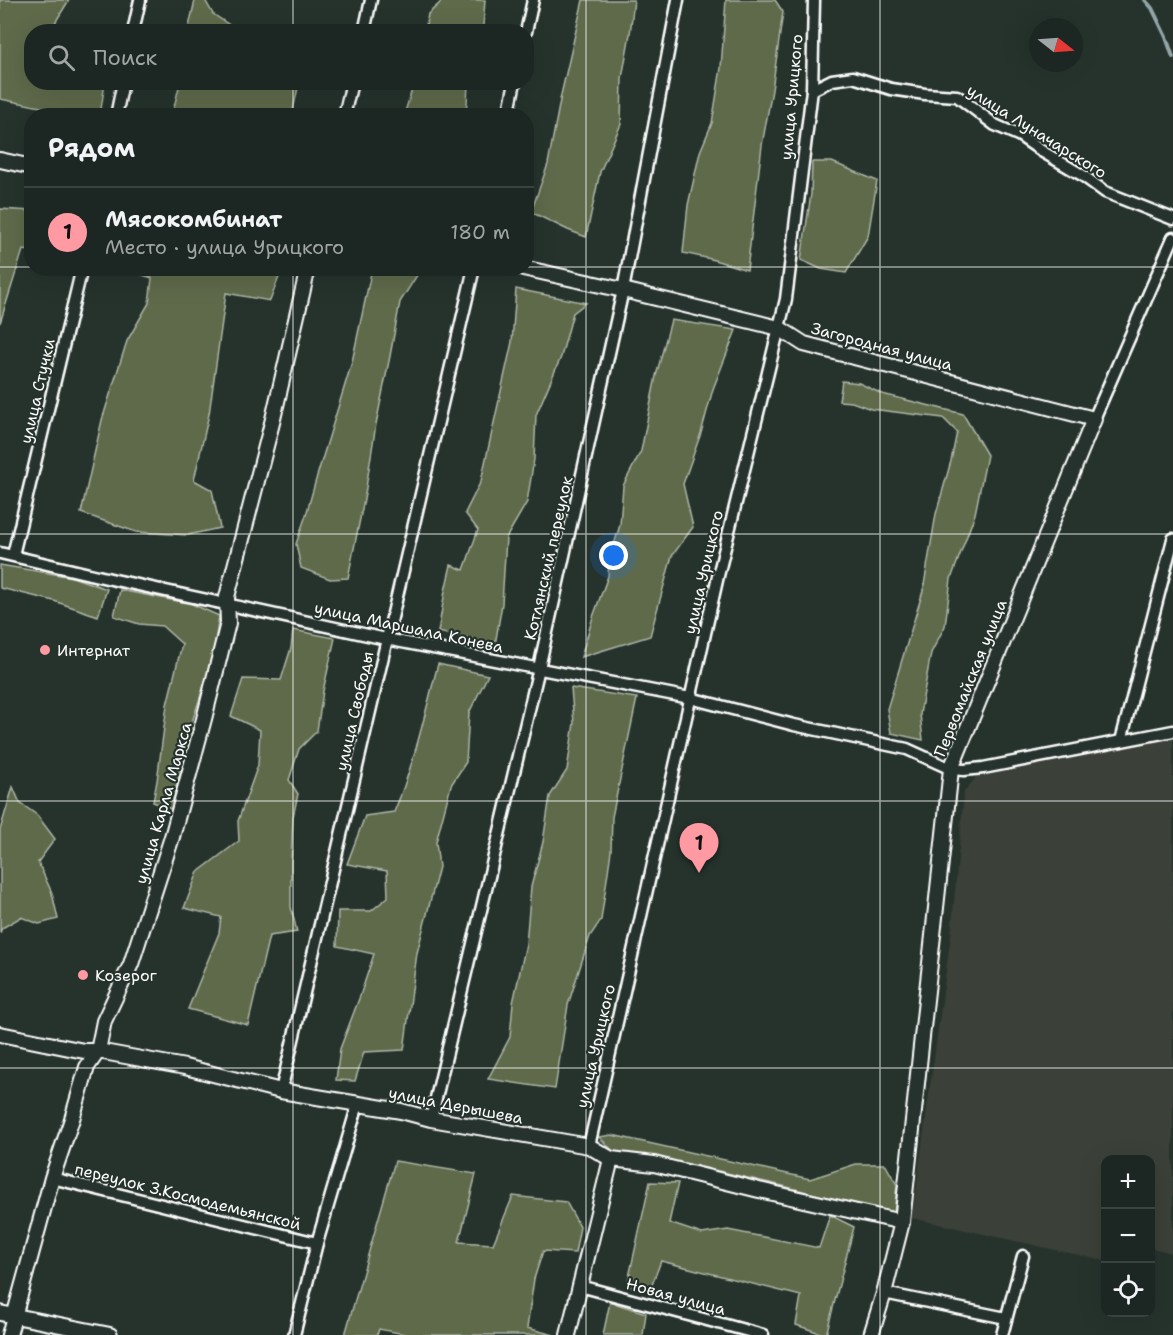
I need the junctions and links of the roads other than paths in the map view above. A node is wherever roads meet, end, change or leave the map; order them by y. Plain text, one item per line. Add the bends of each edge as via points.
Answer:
1 (140, 0) edge
2 (371, 0) edge
3 (533, 0) edge
4 (678, 0) edge
5 (814, 0) edge
6 (135, 24) edge
7 (366, 24) edge
8 (528, 24) edge
9 (121, 90) edge
10 (350, 90) edge
11 (513, 90) edge
12 (812, 90) junction
13 (118, 108) edge
14 (346, 108) edge
15 (510, 108) edge
16 (0, 160) edge
17 (24, 165) edge
18 (1173, 219) edge
19 (1173, 238) edge
20 (534, 270) edge
21 (79, 276) edge
22 (306, 276) edge
23 (472, 276) edge
24 (623, 290) junction
25 (779, 328) junction
26 (1094, 418) junction
27 (1173, 539) edge
28 (0, 553) edge
29 (13, 555) junction
30 (228, 604) junction
31 (386, 639) junction
32 (538, 668) junction
33 (690, 698) junction
34 (1173, 731) edge
35 (1121, 741) junction
36 (951, 769) junction
37 (0, 1034) edge
38 (98, 1052) junction
39 (281, 1091) junction
40 (358, 1104) junction
41 (430, 1119) junction
42 (589, 1146) junction
43 (611, 1159) junction
44 (52, 1178) junction
45 (902, 1222) junction
46 (317, 1243) junction
47 (1023, 1256) dead end
48 (580, 1286) junction
49 (884, 1293) junction
50 (0, 1312) edge
51 (15, 1316) junction
52 (1006, 1318) junction
53 (9, 1335) edge
54 (110, 1335) edge
55 (294, 1335) edge
56 (568, 1335) edge
57 (763, 1335) edge
58 (871, 1335) edge
59 (1002, 1335) edge

1 - 6 street
2 - 7 street
3 - 8 street
4 - 24 street, Котлянский переулок
5 - 12 street, улица Урицкого
9 - 13 street
10 - 14 street
11 - 15 street
12 - 18 street, улица Луначарского via 832,80 853,77 891,89 957,96 1105,192
12 - 25 street, улица Урицкого
16 - 17 street
19 - 26 street, Первомайская улица
20 - 24 street, Загородная улица
21 - 29 street, улица Стучки
22 - 30 street, улица Карла Маркса
23 - 31 street, улица Свободы
24 - 25 street, Загородная улица
24 - 32 street, Котлянский переулок
25 - 26 street, Загородная улица via 804,344
25 - 33 street, улица Урицкого
26 - 36 street, Первомайская улица
27 - 35 street
28 - 29 street, улица Маршала Конева
29 - 30 street, улица Маршала Конева
30 - 31 street, улица Маршала Конева
30 - 38 street, улица Карла Маркса via 228,623 172,837 131,964 104,1021
31 - 32 street, улица Маршала Конева
31 - 39 street, улица Свободы
32 - 33 street, улица Маршала Конева
32 - 41 street, Котлянский переулок
33 - 36 street, улица Маршала Конева via 907,749
33 - 42 street, улица Урицкого
34 - 35 street
35 - 36 street via 983,768
36 - 45 street, Первомайская улица
37 - 38 street, улица Дерышева
38 - 39 street, улица Дерышева via 185,1067
38 - 44 street, улица Карла Маркса via 87,1066
39 - 40 street, улица Дерышева
40 - 41 street, улица Дерышева
40 - 46 street
41 - 42 street, улица Дерышева
42 - 43 street, улица Дерышева
43 - 45 street, улица Дерышева via 654,1164
43 - 48 street
44 - 46 street, переулок З.Космодемьянской
44 - 51 street, улица Карла Маркса
45 - 49 street, Первомайская улица
46 - 55 street
47 - 52 street
48 - 56 street
48 - 57 street, Новая улица
49 - 52 street
49 - 58 street, Первомайская улица
50 - 51 street
51 - 53 street, улица Карла Маркса
51 - 54 street
52 - 59 street

